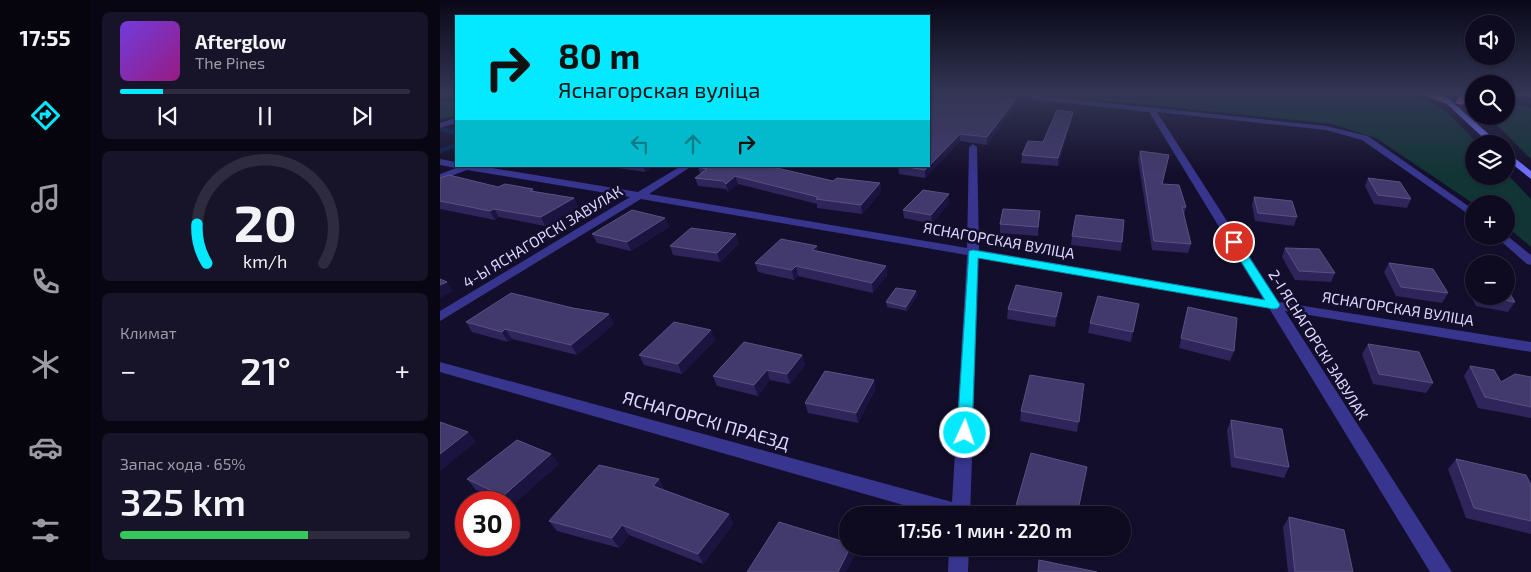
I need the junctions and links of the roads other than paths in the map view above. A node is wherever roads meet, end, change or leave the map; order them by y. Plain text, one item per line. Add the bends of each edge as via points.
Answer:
1 (455, 120) edge
2 (1158, 120) edge
3 (1249, 120) edge
4 (1468, 120) edge
5 (1475, 120) edge
6 (440, 126) edge
7 (1486, 134) joint
8 (973, 147) dead end
9 (440, 162) edge
10 (1515, 162) edge
11 (455, 165) edge
12 (461, 167) edge
13 (469, 167) edge
14 (686, 167) edge
15 (1531, 176) edge
16 (440, 177) edge
17 (639, 196) junction
18 (1465, 209) edge
19 (1511, 245) edge
20 (973, 254) junction
21 (1531, 261) edge
22 (1274, 305) junction
23 (440, 317) edge
24 (1531, 346) edge
25 (440, 367) edge
26 (933, 506) edge
27 (961, 506) edge
28 (959, 556) edge
29 (958, 572) edge
30 (1442, 572) edge

1 - 6 street
2 - 22 street, 2-І ЯСНАГОРСКІ ЗАВУЛАК
3 - 18 street via 1326,128 1365,138
4 - 7 main road
5 - 7 main road
8 - 20 street
9 - 11 street, ЯСНАГОРСКАЯ ВУЛІЦА
10 - 15 main road
12 - 16 street
13 - 17 street, ЯСНАГОРСКАЯ ВУЛІЦА
14 - 17 street, 4-Ы ЯСНАГОРСКІ ЗАВУЛАК
17 - 20 street, ЯСНАГОРСКАЯ ВУЛІЦА
17 - 23 street, 4-Ы ЯСНАГОРСКІ ЗАВУЛАК
19 - 21 street
20 - 22 street, ЯСНАГОРСКАЯ ВУЛІЦА
20 - 27 street
22 - 24 street, ЯСНАГОРСКАЯ ВУЛІЦА
22 - 30 street, 2-І ЯСНАГОРСКІ ЗАВУЛАК
25 - 26 street, ЯСНАГОРСКІ ПРАЕЗД
28 - 29 street

